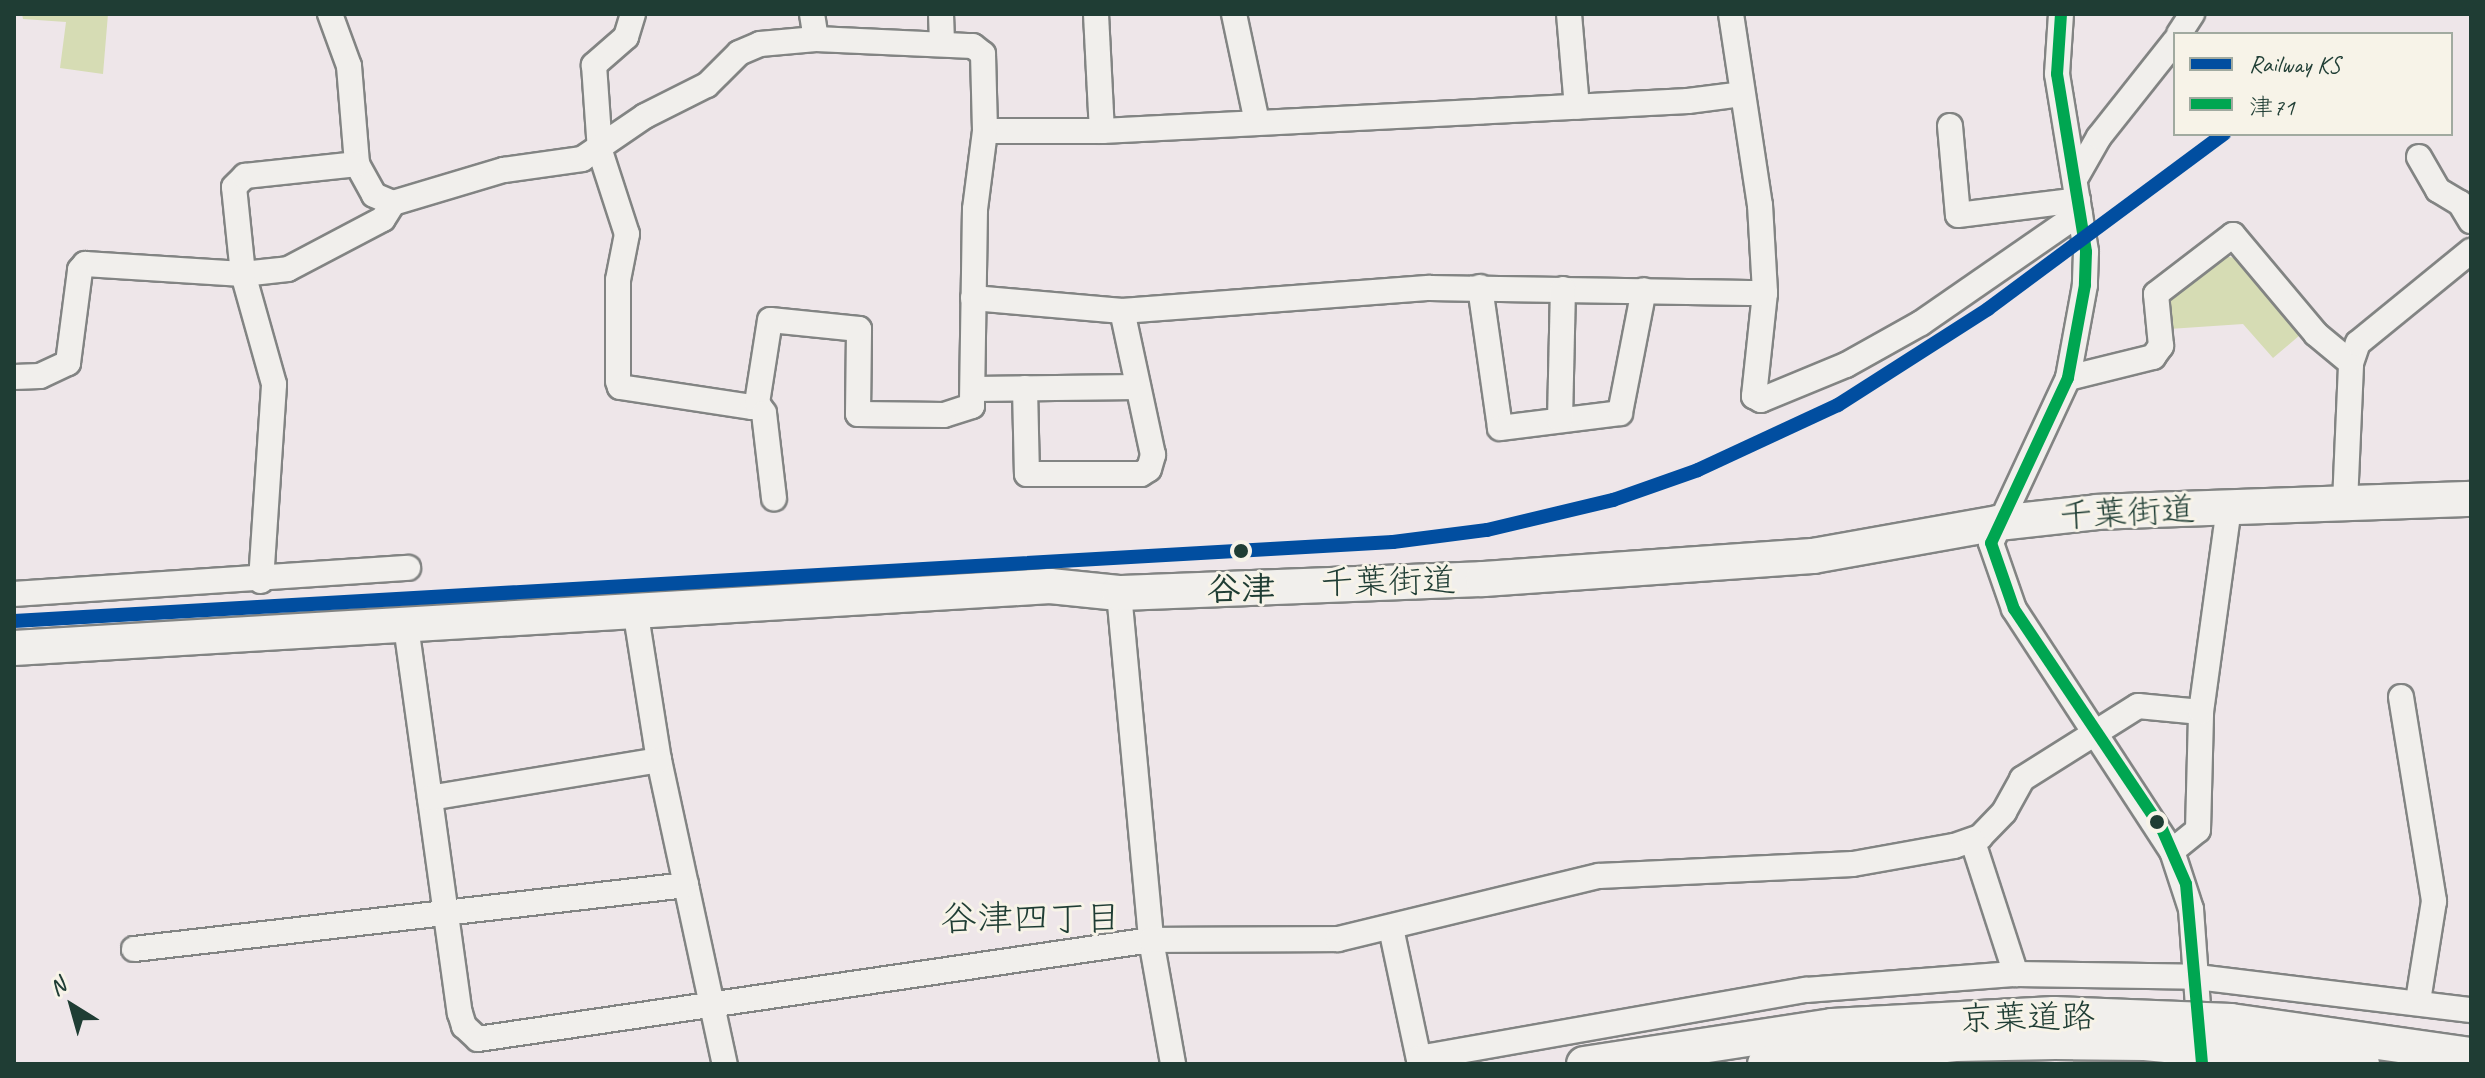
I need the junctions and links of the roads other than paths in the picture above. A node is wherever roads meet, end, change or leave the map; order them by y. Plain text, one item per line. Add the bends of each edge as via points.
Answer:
1 (330, 14) edge
2 (633, 14) edge
3 (812, 14) edge
4 (941, 14) edge
5 (1096, 14) edge
6 (1234, 14) edge
7 (1569, 14) edge
8 (1731, 14) edge
9 (2061, 14) edge
10 (2192, 14) edge
11 (2180, 32) edge
12 (816, 39) junction
13 (942, 42) junction
14 (2173, 43) edge
15 (1742, 94) junction
16 (1577, 107) junction
17 (1257, 122) junction
18 (1950, 126) dead end
19 (985, 131) junction
20 (1102, 131) junction
21 (600, 151) junction
22 (2419, 157) dead end
23 (357, 164) junction
24 (2078, 197) junction
25 (393, 203) junction
26 (2471, 221) edge
27 (2471, 251) edge
28 (243, 274) junction
29 (1480, 287) junction
30 (1563, 289) junction
31 (1644, 290) junction
32 (1765, 293) junction
33 (973, 298) junction
34 (1122, 311) junction
35 (2351, 363) junction
36 (14, 377) edge
37 (2068, 378) junction
38 (1138, 387) junction
39 (1025, 388) junction
40 (974, 389) junction
41 (757, 403) junction
42 (1560, 420) junction
43 (774, 498) dead end
44 (2471, 499) edge
45 (2345, 503) junction
46 (2229, 507) junction
47 (1998, 523) junction
48 (408, 568) dead end
49 (261, 581) junction
50 (1119, 593) junction
51 (14, 594) edge
52 (635, 609) junction
53 (406, 626) junction
54 (14, 648) edge
55 (2401, 697) dead end
56 (2201, 712) junction
57 (2093, 731) junction
58 (659, 760) junction
59 (430, 798) junction
60 (1973, 842) junction
61 (2172, 851) junction
62 (686, 885) junction
63 (445, 914) junction
64 (1391, 928) junction
65 (1151, 940) junction
66 (134, 949) dead end
67 (2016, 974) junction
68 (2197, 977) junction
69 (2418, 1001) junction
70 (714, 1002) junction
71 (2471, 1010) edge
72 (2471, 1055) edge
73 (1420, 1061) edge
74 (725, 1064) edge
75 (1173, 1064) edge
76 (1584, 1064) edge
77 (1765, 1064) edge
78 (2202, 1064) edge
79 (2362, 1064) edge

1 - 23 street via 349,66
2 - 21 street via 626,37 594,65
3 - 12 street
4 - 13 street
5 - 20 street
6 - 17 street
7 - 16 street
8 - 15 street
9 - 24 street via 2057,74
10 - 11 street
12 - 13 street
12 - 21 street via 747,47 707,85 645,116
13 - 19 street via 973,46 983,54
14 - 24 street via 2129,95
15 - 16 street
15 - 32 street via 1760,205
16 - 17 street
17 - 20 street
18 - 24 street via 1958,215
19 - 20 street
19 - 33 street via 975,209
21 - 25 street via 582,159 456,181
21 - 41 street via 627,234 618,280 620,387 752,407
22 - 26 street via 2438,190 2460,203
23 - 25 street via 374,195
23 - 28 street via 245,176 234,187
24 - 32 street via 1921,323 1846,365 1761,400 1754,396
24 - 37 street via 2085,285
25 - 28 street via 383,219 288,269
27 - 35 street via 2358,343
28 - 36 street via 85,264 68,363 40,376
28 - 49 street via 274,384
29 - 30 street
29 - 34 street
29 - 42 street via 1500,428
30 - 31 street
30 - 42 street
31 - 32 street
31 - 42 street via 1620,413
33 - 34 street
33 - 40 street
34 - 38 street
35 - 37 street via 2316,334 2233,235 2156,294 2161,346 2153,357
35 - 45 street
37 - 47 street
38 - 39 street
38 - 39 street via 1153,455 1149,469 1141,474 1027,474
39 - 40 street
40 - 41 street via 972,406 944,415 858,414 859,329 770,320
41 - 43 street via 764,413
44 - 45 highway, 千葉街道
45 - 46 highway, 千葉街道
46 - 47 highway, 千葉街道 via 2097,512
46 - 56 street
47 - 50 highway, 千葉街道 via 1773,560 1483,579
47 - 57 street via 1991,543 2008,597
48 - 49 street
49 - 51 street
50 - 52 highway, 千葉街道 via 1050,586
50 - 65 street
52 - 53 highway, 千葉街道
52 - 58 street
53 - 54 highway, 千葉街道
53 - 59 street
55 - 69 street via 2434,901
56 - 57 street via 2138,706
56 - 61 street via 2198,830
57 - 60 street via 2022,779 2004,812
57 - 61 street
58 - 59 street
58 - 62 street
59 - 63 street
60 - 64 street via 1853,864 1599,876
60 - 67 street
61 - 68 street via 2191,909
62 - 63 street
62 - 70 street
63 - 66 street
63 - 70 street via 460,1013 464,1026 478,1039
64 - 65 street via 1338,939
64 - 73 street
65 - 70 street
65 - 75 street
67 - 68 street
67 - 73 street via 1806,990
68 - 69 street
68 - 78 street
69 - 71 street
70 - 74 street
72 - 76 highway, 京葉道路, bridge via 2231,1021 2054,1014 1832,1026
77 - 79 highway, 京葉道路, bridge via 1955,1044 2055,1042 2145,1043

